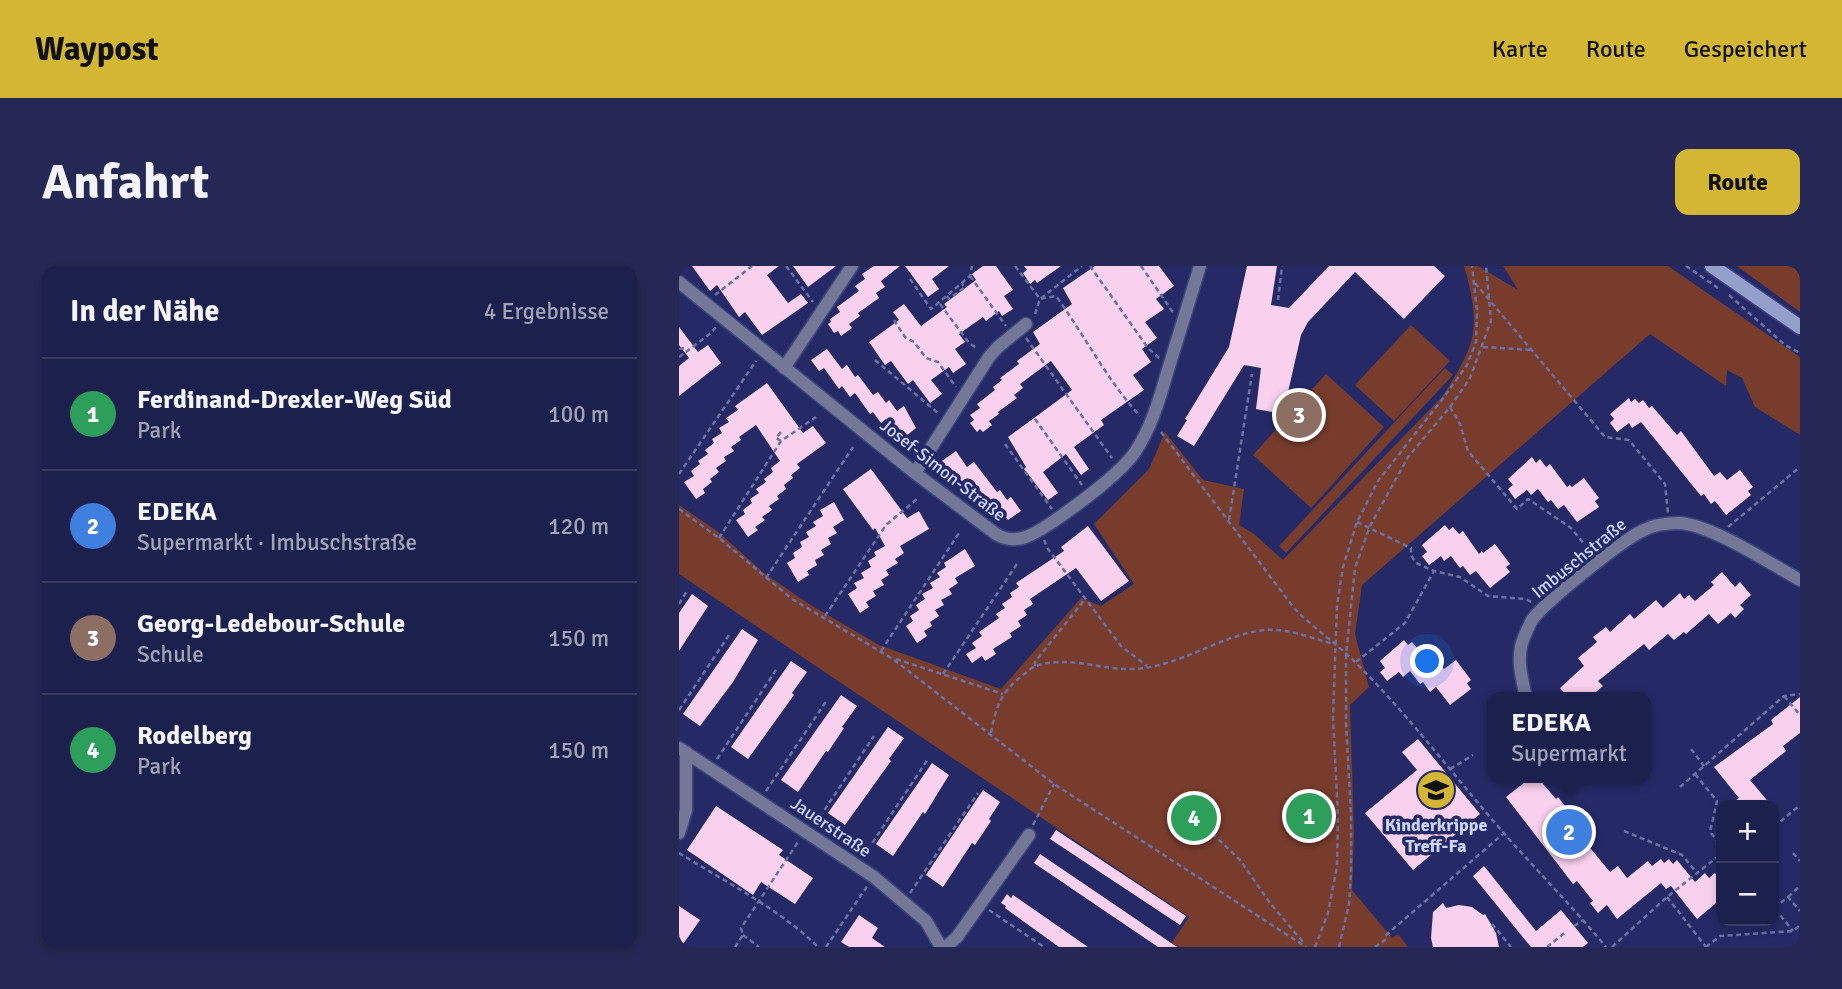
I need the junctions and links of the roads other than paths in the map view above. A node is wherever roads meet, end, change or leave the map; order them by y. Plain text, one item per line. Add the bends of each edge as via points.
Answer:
1 (852, 266) edge
2 (1200, 266) edge
3 (1712, 266) edge
4 (679, 282) edge
5 (1800, 327) edge
6 (1019, 329) road end
7 (784, 368) junction
8 (915, 473) junction
9 (1800, 580) edge
10 (1525, 692) edge
11 (682, 750) edge
12 (679, 833) edge
13 (1029, 835) road end
14 (944, 947) edge

1 - 7 street
2 - 8 street, Josef-Simon-Straße via 1152,420 1134,453 1121,469 1059,517 1039,530 1005,540
3 - 5 main road
4 - 7 street, Josef-Simon-Straße
6 - 8 street via 989,357
7 - 8 street, Josef-Simon-Straße
9 - 10 street, Imbuschstraße via 1717,536 1684,524 1641,530 1532,621 1520,659
11 - 12 street, Jauerstraße via 686,810
11 - 14 street, Jauerstraße via 874,877 926,921
13 - 14 street, Jauerstraße via 957,937

